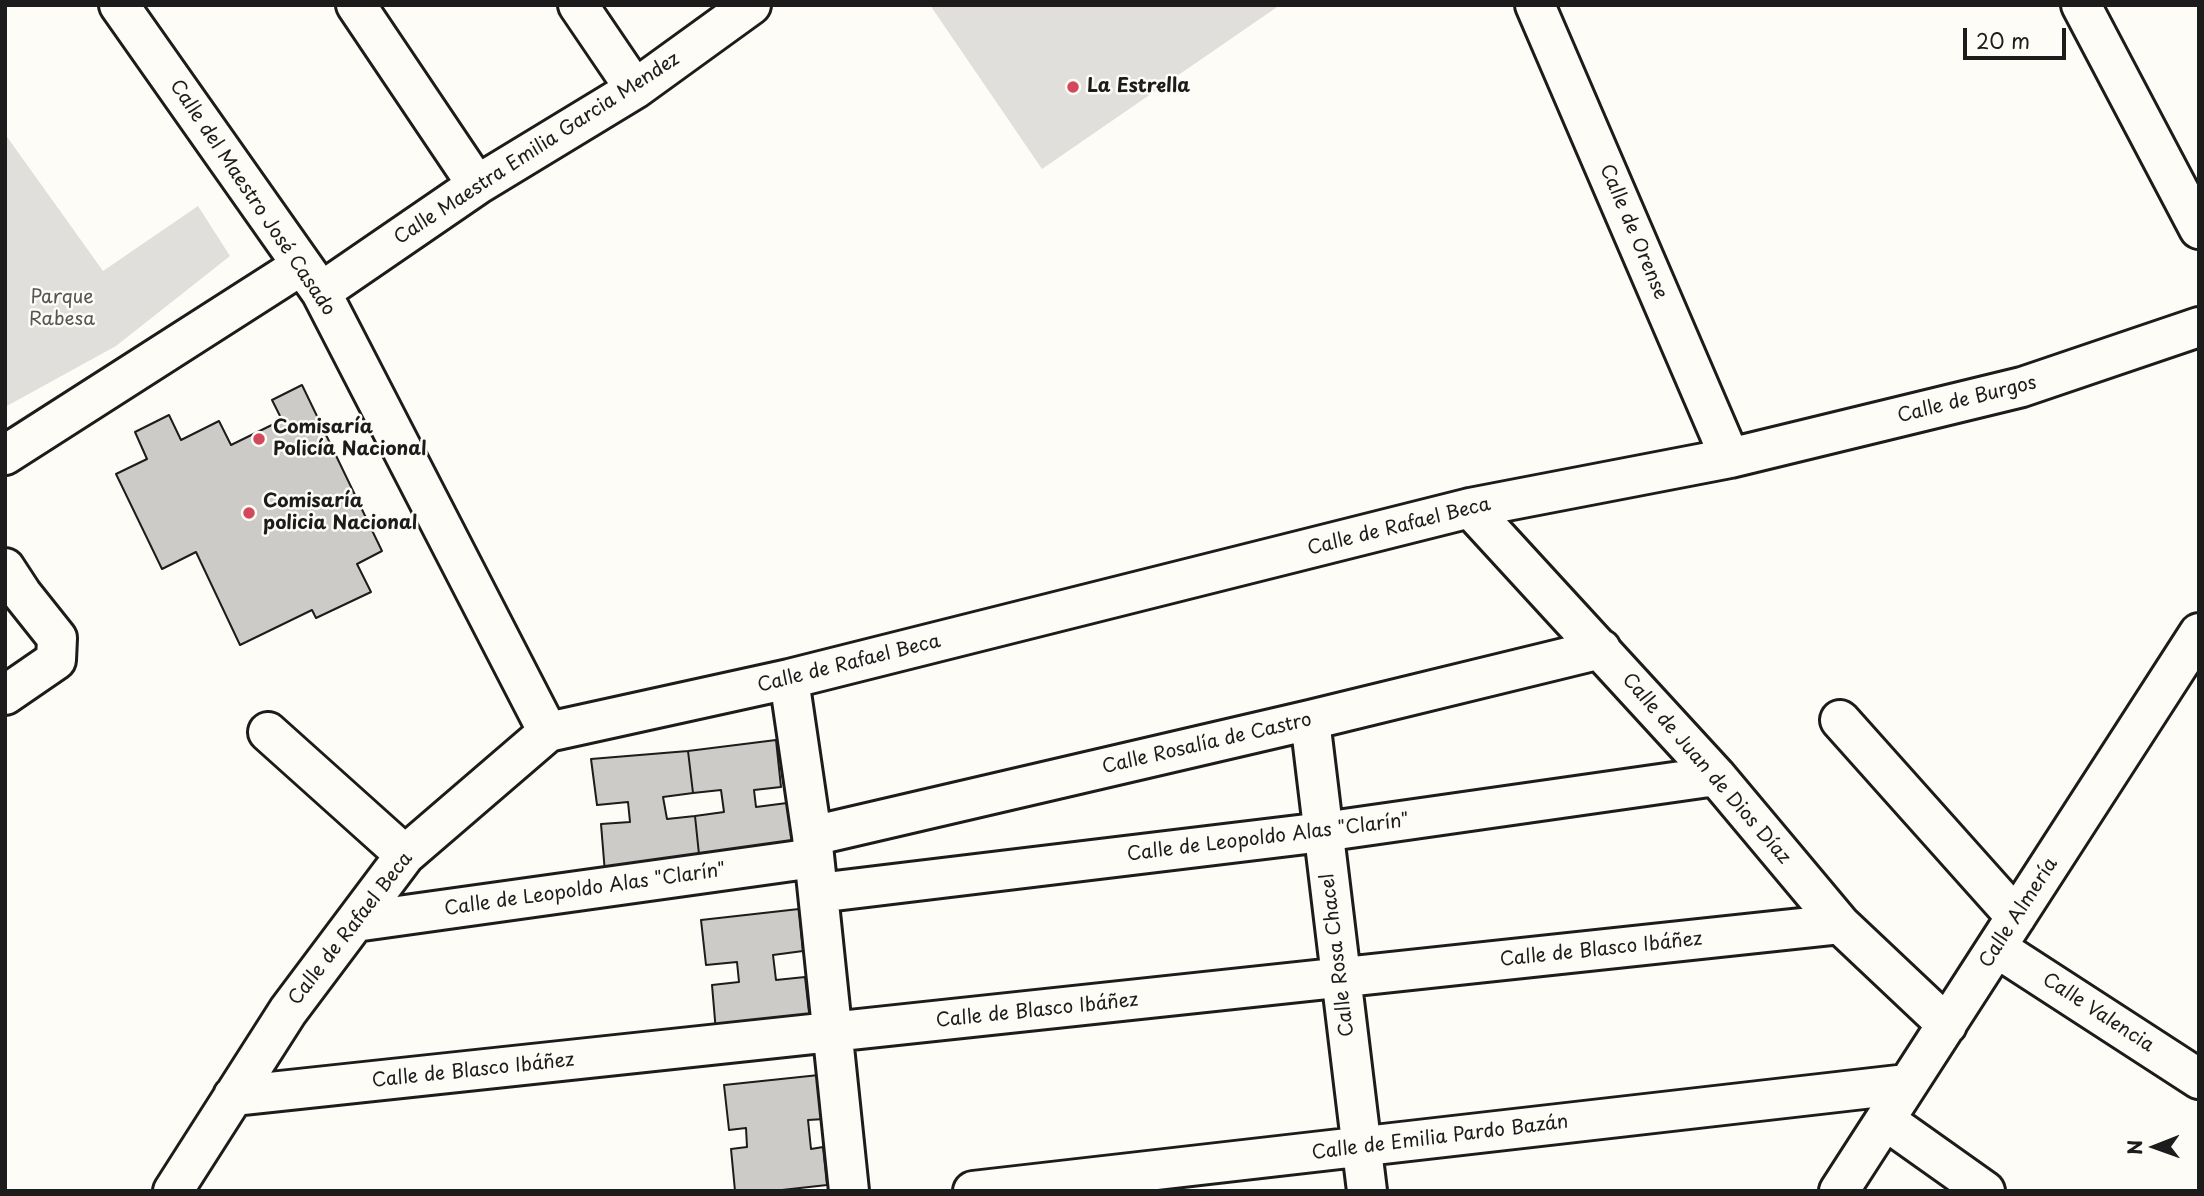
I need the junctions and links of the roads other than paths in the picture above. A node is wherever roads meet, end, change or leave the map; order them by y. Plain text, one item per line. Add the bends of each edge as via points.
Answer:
1 (119, 5) edge
2 (356, 5) edge
3 (578, 5) edge
4 (751, 5) edge
5 (1535, 5) edge
6 (2081, 5) edge
7 (635, 89) junction
8 (477, 185) junction
9 (2199, 229) edge
10 (312, 278) junction
11 (2199, 327) edge
12 (5, 455) edge
13 (1730, 458) junction
14 (1470, 508) junction
15 (11, 589) edge
16 (2199, 633) edge
17 (1601, 649) junction
18 (789, 679) junction
19 (5, 695) edge
20 (1310, 720) junction
21 (1840, 720) dead end
22 (268, 732) dead end
23 (548, 732) junction
24 (1716, 776) junction
25 (1323, 832) junction
26 (405, 855) junction
27 (815, 862) junction
28 (355, 922) junction
29 (1840, 924) junction
30 (2007, 933) junction
31 (1340, 978) junction
32 (1947, 1025) junction
33 (832, 1033) junction
34 (2196, 1072) edge
35 (1907, 1084) junction
36 (233, 1096) junction
37 (1885, 1120) junction
38 (1362, 1147) junction
39 (173, 1191) edge
40 (849, 1191) edge
41 (973, 1191) edge
42 (1367, 1191) edge
43 (1839, 1191) edge
44 (1985, 1191) edge

1 - 10 street, Calle del Maestro José Casado
2 - 8 street
3 - 7 street
4 - 7 street, Calle Maestra Emilia Garcia Mendez
5 - 13 street, Calle de Orense
6 - 9 street
7 - 8 street, Calle Maestra Emilia Garcia Mendez
8 - 10 street, Calle Maestra Emilia Garcia Mendez
10 - 12 street, Calle Maestra Emilia Garcia Mendez
10 - 23 street, Calle del Maestro José Casado
11 - 13 street, Calle de Burgos via 2022,387
13 - 14 street, Calle de Rafael Beca
14 - 17 street, Calle de Juan de Dios Díaz
14 - 18 street, Calle de Rafael Beca
15 - 19 street via 57,638 56,660
16 - 30 street, Calle Almería
17 - 20 street, Calle Rosalía de Castro
17 - 24 street, Calle de Juan de Dios Díaz
18 - 23 street, Calle de Rafael Beca
18 - 27 street
20 - 25 street, Calle Rosa Chacel
20 - 27 street, Calle Rosalía de Castro
21 - 30 street, Calle Valencia
22 - 26 street
23 - 26 street, Calle de Rafael Beca
24 - 25 street, Calle de Leopoldo Alas "Clarín"
24 - 29 street, Calle de Juan de Dios Díaz
25 - 27 street, Calle de Leopoldo Alas "Clarín"
25 - 31 street, Calle Rosa Chacel
26 - 28 street, Calle de Rafael Beca
27 - 28 street, Calle de Leopoldo Alas "Clarín"
27 - 33 street
28 - 36 street, Calle de Rafael Beca via 288,1011
29 - 31 street, Calle de Blasco Ibáñez
29 - 32 street, Calle de Juan de Dios Díaz
30 - 32 street, Calle Almería
30 - 34 street, Calle Valencia
31 - 33 street, Calle de Blasco Ibáñez
31 - 38 street, Calle Rosa Chacel
32 - 35 street, Calle Almería
33 - 36 street, Calle de Blasco Ibáñez
33 - 40 street
35 - 37 street, Calle Almería
35 - 38 street, Calle de Emilia Pardo Bazán
36 - 39 street, Calle de Rafael Beca
37 - 43 street, Calle Almería
37 - 44 street
38 - 41 street, Calle de Emilia Pardo Bazán
38 - 42 street, Calle Rosa Chacel

